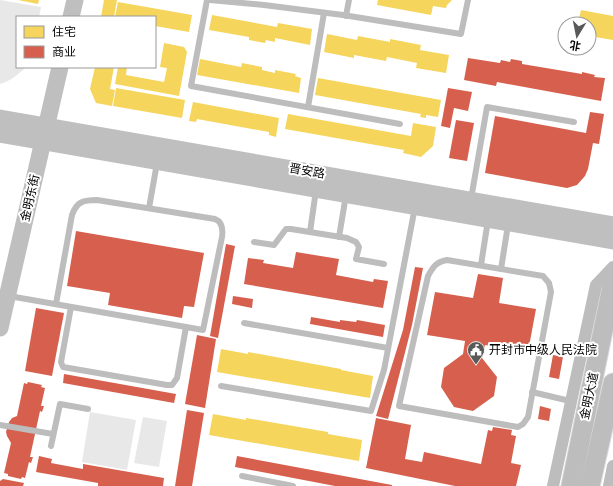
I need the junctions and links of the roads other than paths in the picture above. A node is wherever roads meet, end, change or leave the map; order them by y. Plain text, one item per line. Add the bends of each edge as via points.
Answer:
1 (75, 0) edge
2 (210, 0) edge
3 (349, 0) edge
4 (468, 0) edge
5 (324, 13) junction
6 (71, 16) edge
7 (346, 16) junction
8 (60, 68) edge
9 (308, 107) junction
10 (0, 118) edge
11 (574, 122) dead end
12 (400, 124) dead end
13 (0, 134) edge
14 (44, 134) junction
15 (157, 162) junction
16 (317, 189) junction
17 (346, 194) junction
18 (471, 199) junction
19 (416, 206) junction
20 (149, 208) junction
21 (488, 219) junction
22 (509, 222) junction
23 (613, 225) edge
24 (310, 232) junction
25 (340, 237) junction
26 (613, 241) edge
27 (254, 242) dead end
28 (384, 264) dead end
29 (481, 265) junction
30 (613, 267) edge
31 (501, 269) junction
32 (613, 282) edge
33 (7, 295) junction
34 (56, 304) junction
35 (71, 307) junction
36 (244, 324) dead end
37 (186, 327) junction
38 (0, 328) edge
39 (388, 348) junction
40 (613, 383) edge
41 (221, 386) dead end
42 (532, 392) junction
43 (570, 401) junction
44 (88, 409) dead end
45 (0, 424) edge
46 (53, 434) junction
47 (51, 446) dead end
48 (613, 466) edge
49 (242, 476) dead end
50 (293, 486) edge
51 (553, 486) edge
52 (571, 486) edge
53 (590, 486) edge
54 (609, 486) edge

1 - 6 main road
2 - 5 lane
2 - 9 lane via 191,86
3 - 7 lane
4 - 7 lane via 461,34
5 - 7 lane
5 - 9 lane
8 - 14 main road, 金明东街
9 - 12 lane
10 - 14 main road, 晋安路
11 - 18 lane via 487,107
13 - 14 main road, 晋安路
14 - 15 main road, 晋安路
14 - 18 main road, 晋安路
14 - 33 main road, 金明东街
15 - 16 main road, 晋安路
15 - 20 lane
16 - 17 main road, 晋安路
16 - 24 lane
17 - 19 main road, 晋安路
17 - 25 lane
18 - 23 main road, 晋安路
19 - 21 main road, 晋安路
19 - 39 lane
20 - 34 lane via 97,200 84,201 74,208
20 - 37 lane via 215,219 222,227 203,330
21 - 22 main road, 晋安路
21 - 29 lane
22 - 26 main road, 晋安路
22 - 31 lane
24 - 25 lane
24 - 27 lane via 286,230 274,245
25 - 28 lane via 352,239 359,246 356,259
29 - 31 lane
29 - 42 lane via 447,260 434,265 428,276 399,406 518,427 528,417
30 - 43 street via 596,285
31 - 42 lane via 543,276 551,286
32 - 52 main road, 金明大道
33 - 34 lane
33 - 38 main road, 金明东街
34 - 35 lane
35 - 37 lane
35 - 37 lane via 61,362 63,367 172,385 177,378
36 - 39 lane
39 - 41 lane via 371,411
40 - 53 main road, 金明大道
42 - 43 lane
43 - 51 street
44 - 46 lane via 60,404
45 - 46 lane
46 - 47 lane
48 - 54 street
49 - 50 lane

